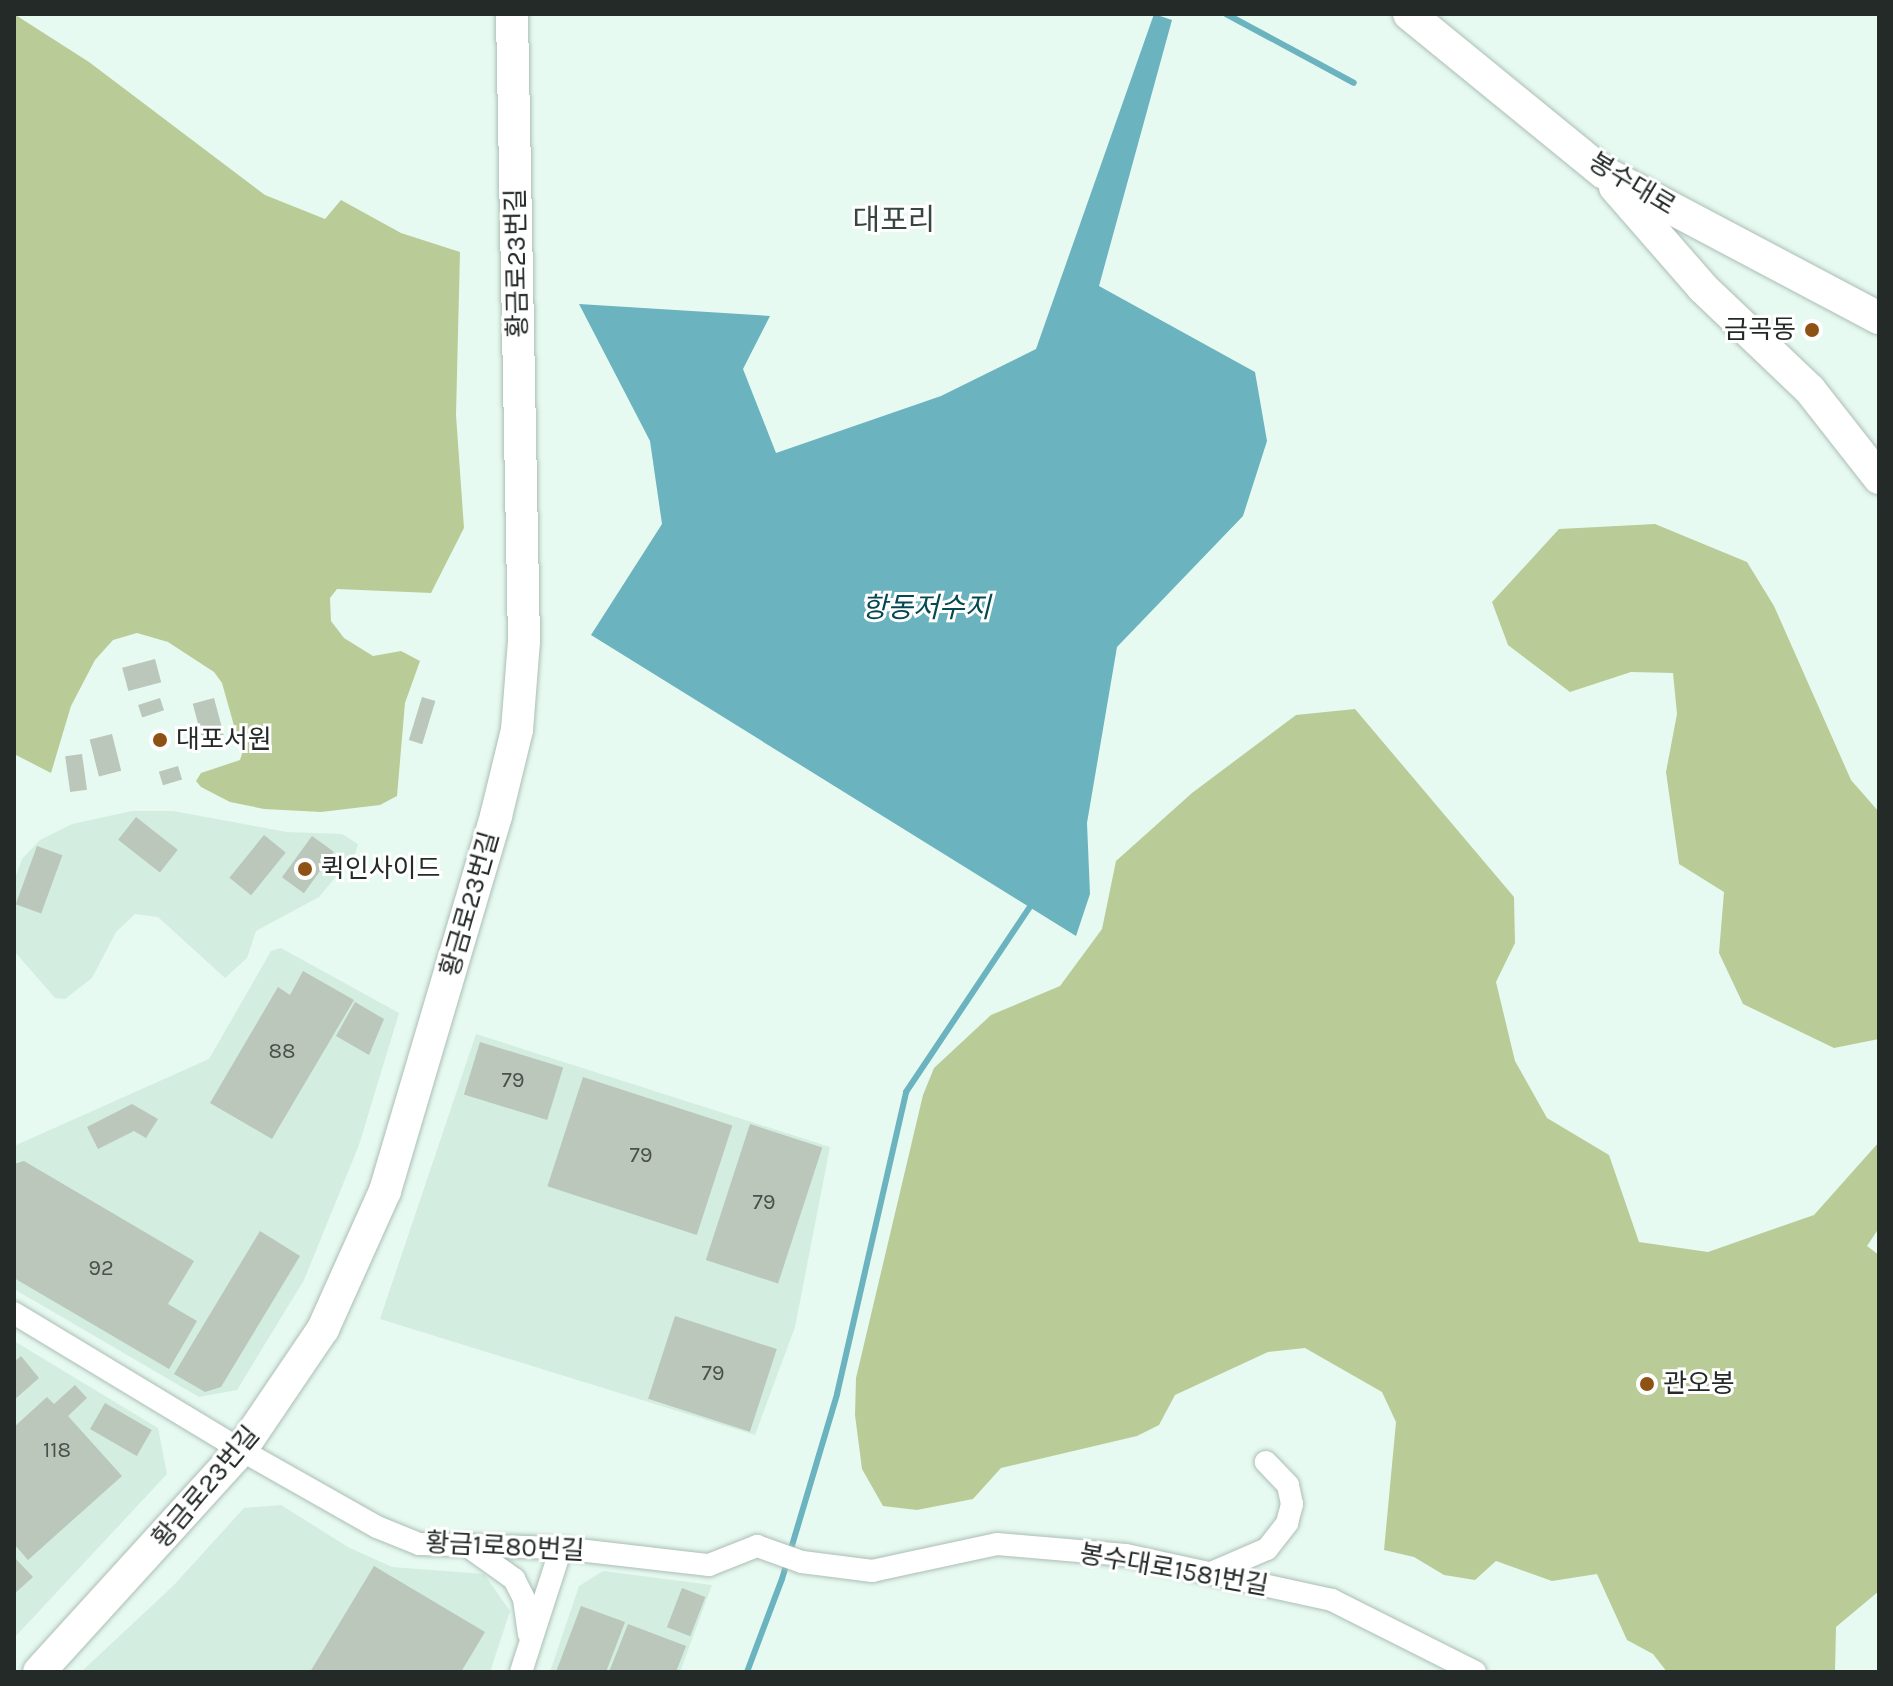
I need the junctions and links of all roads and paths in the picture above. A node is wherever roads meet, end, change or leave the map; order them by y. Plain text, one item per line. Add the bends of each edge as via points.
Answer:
1 (512, 14) edge
2 (1409, 14) edge
3 (1603, 172) junction
4 (1879, 318) edge
5 (1879, 478) edge
6 (14, 1313) edge
7 (241, 1450) junction
8 (1266, 1462) dead end
9 (467, 1547) junction
10 (765, 1547) joint
11 (561, 1548) junction
12 (1210, 1573) junction
13 (530, 1642) junction
14 (39, 1672) edge
15 (521, 1672) edge
16 (1475, 1672) edge

1 - 7 street, 황금로23번길 via 524,641 517,730 418,1086 371,1230 323,1329
2 - 3 street, 봉수대로
3 - 4 street, 봉수대로
3 - 5 street via 1703,288 1810,390
6 - 7 street, 황금1로80번길
7 - 9 street, 황금1로80번길 via 399,1538
7 - 14 street, 황금로23번길
8 - 12 street via 1288,1485 1292,1504 1287,1523 1267,1549
9 - 11 street, 황금1로80번길
9 - 13 street via 514,1579 524,1599
10 - 11 street, 황금1로80번길 via 709,1565
10 - 12 street, 봉수대로1581번길 via 802,1562 872,1571 997,1544 1126,1555
11 - 13 street
12 - 16 street, 봉수대로1581번길 via 1332,1600
13 - 15 street

